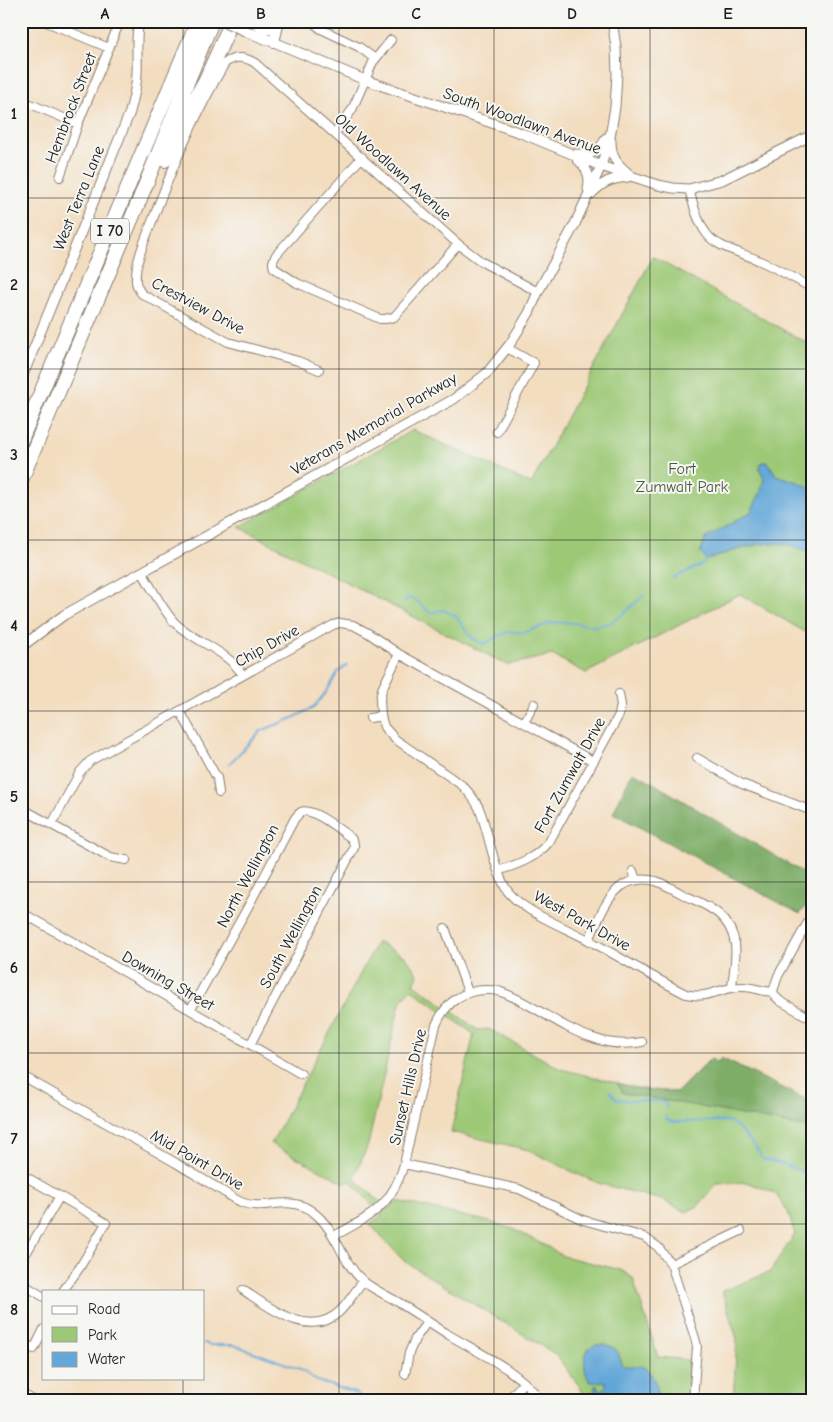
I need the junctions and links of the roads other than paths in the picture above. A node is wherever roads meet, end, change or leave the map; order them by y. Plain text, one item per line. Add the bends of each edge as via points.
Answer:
1 (44, 21) edge
2 (120, 21) edge
3 (139, 21) edge
4 (198, 21) edge
5 (212, 21) edge
6 (222, 21) edge
7 (232, 21) edge
8 (242, 21) edge
9 (275, 21) edge
10 (279, 21) edge
11 (311, 21) edge
12 (612, 21) edge
13 (255, 31) junction
14 (391, 40) dead end
15 (274, 42) junction
16 (109, 48) junction
17 (236, 58) joint
18 (375, 58) junction
19 (365, 80) junction
20 (21, 100) edge
21 (78, 124) junction
22 (612, 125) junction
23 (335, 133) junction
24 (812, 135) edge
25 (571, 154) junction
26 (362, 157) junction
27 (601, 166) junction
28 (60, 177) dead end
29 (634, 177) junction
30 (689, 189) junction
31 (587, 199) junction
32 (139, 202) junction
33 (458, 244) junction
34 (812, 288) edge
35 (538, 292) junction
36 (506, 348) junction
37 (319, 370) dead end
38 (21, 380) edge
39 (497, 432) dead end
40 (21, 440) edge
41 (21, 480) edge
42 (142, 572) junction
43 (21, 647) edge
44 (400, 654) junction
45 (243, 675) junction
46 (619, 694) dead end
47 (534, 704) dead end
48 (180, 711) junction
49 (381, 716) junction
50 (370, 718) dead end
51 (524, 723) junction
52 (697, 758) dead end
53 (593, 762) junction
54 (219, 793) dead end
55 (21, 808) edge
56 (812, 811) edge
57 (52, 824) junction
58 (354, 844) joint
59 (126, 860) dead end
60 (498, 870) junction
61 (633, 870) dead end
62 (636, 880) junction
63 (21, 912) edge
64 (812, 915) edge
65 (445, 928) dead end
66 (589, 940) junction
67 (732, 987) junction
68 (468, 992) junction
69 (773, 992) junction
70 (191, 1009) junction
71 (812, 1019) edge
72 (642, 1042) dead end
73 (251, 1043) junction
74 (302, 1074) dead end
75 (21, 1075) edge
76 (404, 1164) junction
77 (21, 1174) edge
78 (60, 1196) junction
79 (741, 1230) dead end
80 (334, 1236) junction
81 (21, 1262) edge
82 (671, 1264) junction
83 (363, 1281) junction
84 (21, 1284) edge
85 (64, 1290) edge
86 (243, 1290) dead end
87 (42, 1296) edge
88 (427, 1322) junction
89 (42, 1333) edge
90 (21, 1341) edge
91 (404, 1374) dead end
92 (524, 1382) junction
93 (21, 1393) edge
94 (34, 1401) edge
95 (507, 1401) edge
96 (541, 1401) edge
97 (693, 1401) edge

1 - 16 street
2 - 16 street, Hembrock Street
3 - 38 street, West Terra Lane via 138,73 130,112
4 - 40 highway, I 70
5 - 32 highway, I 70
6 - 13 main road, South Woodlawn Avenue, bridge
7 - 32 highway via 154,185
8 - 13 main road
9 - 13 main road via 268,29
10 - 15 main road
11 - 18 street
12 - 22 street, Veterans Memorial Parkway via 617,74
13 - 15 main road, South Woodlawn Avenue
14 - 18 street
15 - 19 street, South Woodlawn Avenue
16 - 21 street, Hembrock Street
17 - 23 street, Old Woodlawn Avenue via 248,58 256,63
17 - 37 street, Crestview Drive via 225,64 189,130 146,236 136,270 138,289 228,342
18 - 19 street
19 - 23 street via 352,110
19 - 25 street, South Woodlawn Avenue via 521,133
20 - 21 street
21 - 28 street, Hembrock Street
22 - 25 street via 596,151
22 - 27 street, Veterans Memorial Parkway
22 - 29 street via 614,158
23 - 26 street, Old Woodlawn Avenue
24 - 30 street, South Woodlawn Avenue via 722,180
25 - 27 street, South Woodlawn Avenue
25 - 31 street via 589,174
26 - 33 street, Old Woodlawn Avenue
26 - 33 street via 276,255 272,264 277,271 297,283 385,320 394,317
27 - 29 street, South Woodlawn Avenue
27 - 31 street, Veterans Memorial Parkway
29 - 30 street, South Woodlawn Avenue via 658,185
29 - 31 street via 604,183
30 - 34 street via 699,221 712,240
31 - 35 street, Veterans Memorial Parkway
32 - 41 highway, I 70
33 - 35 street, Old Woodlawn Avenue via 482,262
35 - 36 street, Veterans Memorial Parkway via 529,313
36 - 39 street via 534,363
36 - 42 street, Veterans Memorial Parkway via 487,373 454,399
42 - 43 street, Veterans Memorial Parkway via 64,615
42 - 45 street via 177,624 231,660
44 - 45 street, Chip Drive via 368,634 340,623
44 - 49 street via 382,689
44 - 51 street, Chip Drive
45 - 48 street, Chip Drive
46 - 53 street, Fort Zumwalt Drive via 619,714
47 - 51 street
48 - 54 street via 217,778
48 - 57 street, Chip Drive via 90,761 80,772
49 - 50 street
49 - 60 street, West Park Drive via 384,726 395,739 472,795
51 - 53 street, Chip Drive
52 - 56 street via 742,784
53 - 60 street, Fort Zumwalt Drive via 546,846 527,860
55 - 57 street
57 - 59 street via 110,857
58 - 70 street, North Wellington via 351,838 316,814 302,812 295,818
58 - 73 street, South Wellington
60 - 66 street, West Park Drive via 513,898
61 - 62 street
62 - 66 street via 613,893
62 - 67 street via 658,882 721,915 735,943
63 - 70 street, Downing Street
64 - 69 street via 778,976
65 - 68 street
66 - 67 street, West Park Drive via 686,994 707,995
67 - 69 street, West Park Drive
68 - 72 street via 498,991 593,1038 625,1045
68 - 76 street, Sunset Hills Drive via 453,1000 436,1025
69 - 71 street via 780,1001
70 - 73 street, Downing Street
73 - 74 street, Downing Street
75 - 80 street, Mid Point Drive via 241,1202 260,1206 292,1203 323,1221
76 - 80 street, Sunset Hills Drive via 400,1179 381,1207
76 - 82 street via 518,1189 582,1220 644,1237 658,1247
77 - 78 street
78 - 81 street
78 - 85 street via 106,1223
79 - 82 street
80 - 83 street, Mid Point Drive via 346,1260
82 - 97 street via 697,1346
83 - 86 street via 339,1313 312,1324 294,1320
83 - 88 street, Mid Point Drive
84 - 87 street
88 - 91 street via 415,1339
88 - 92 street, Mid Point Drive
89 - 90 street via 34,1349
92 - 95 street
92 - 96 street, Mid Point Drive
93 - 94 street

